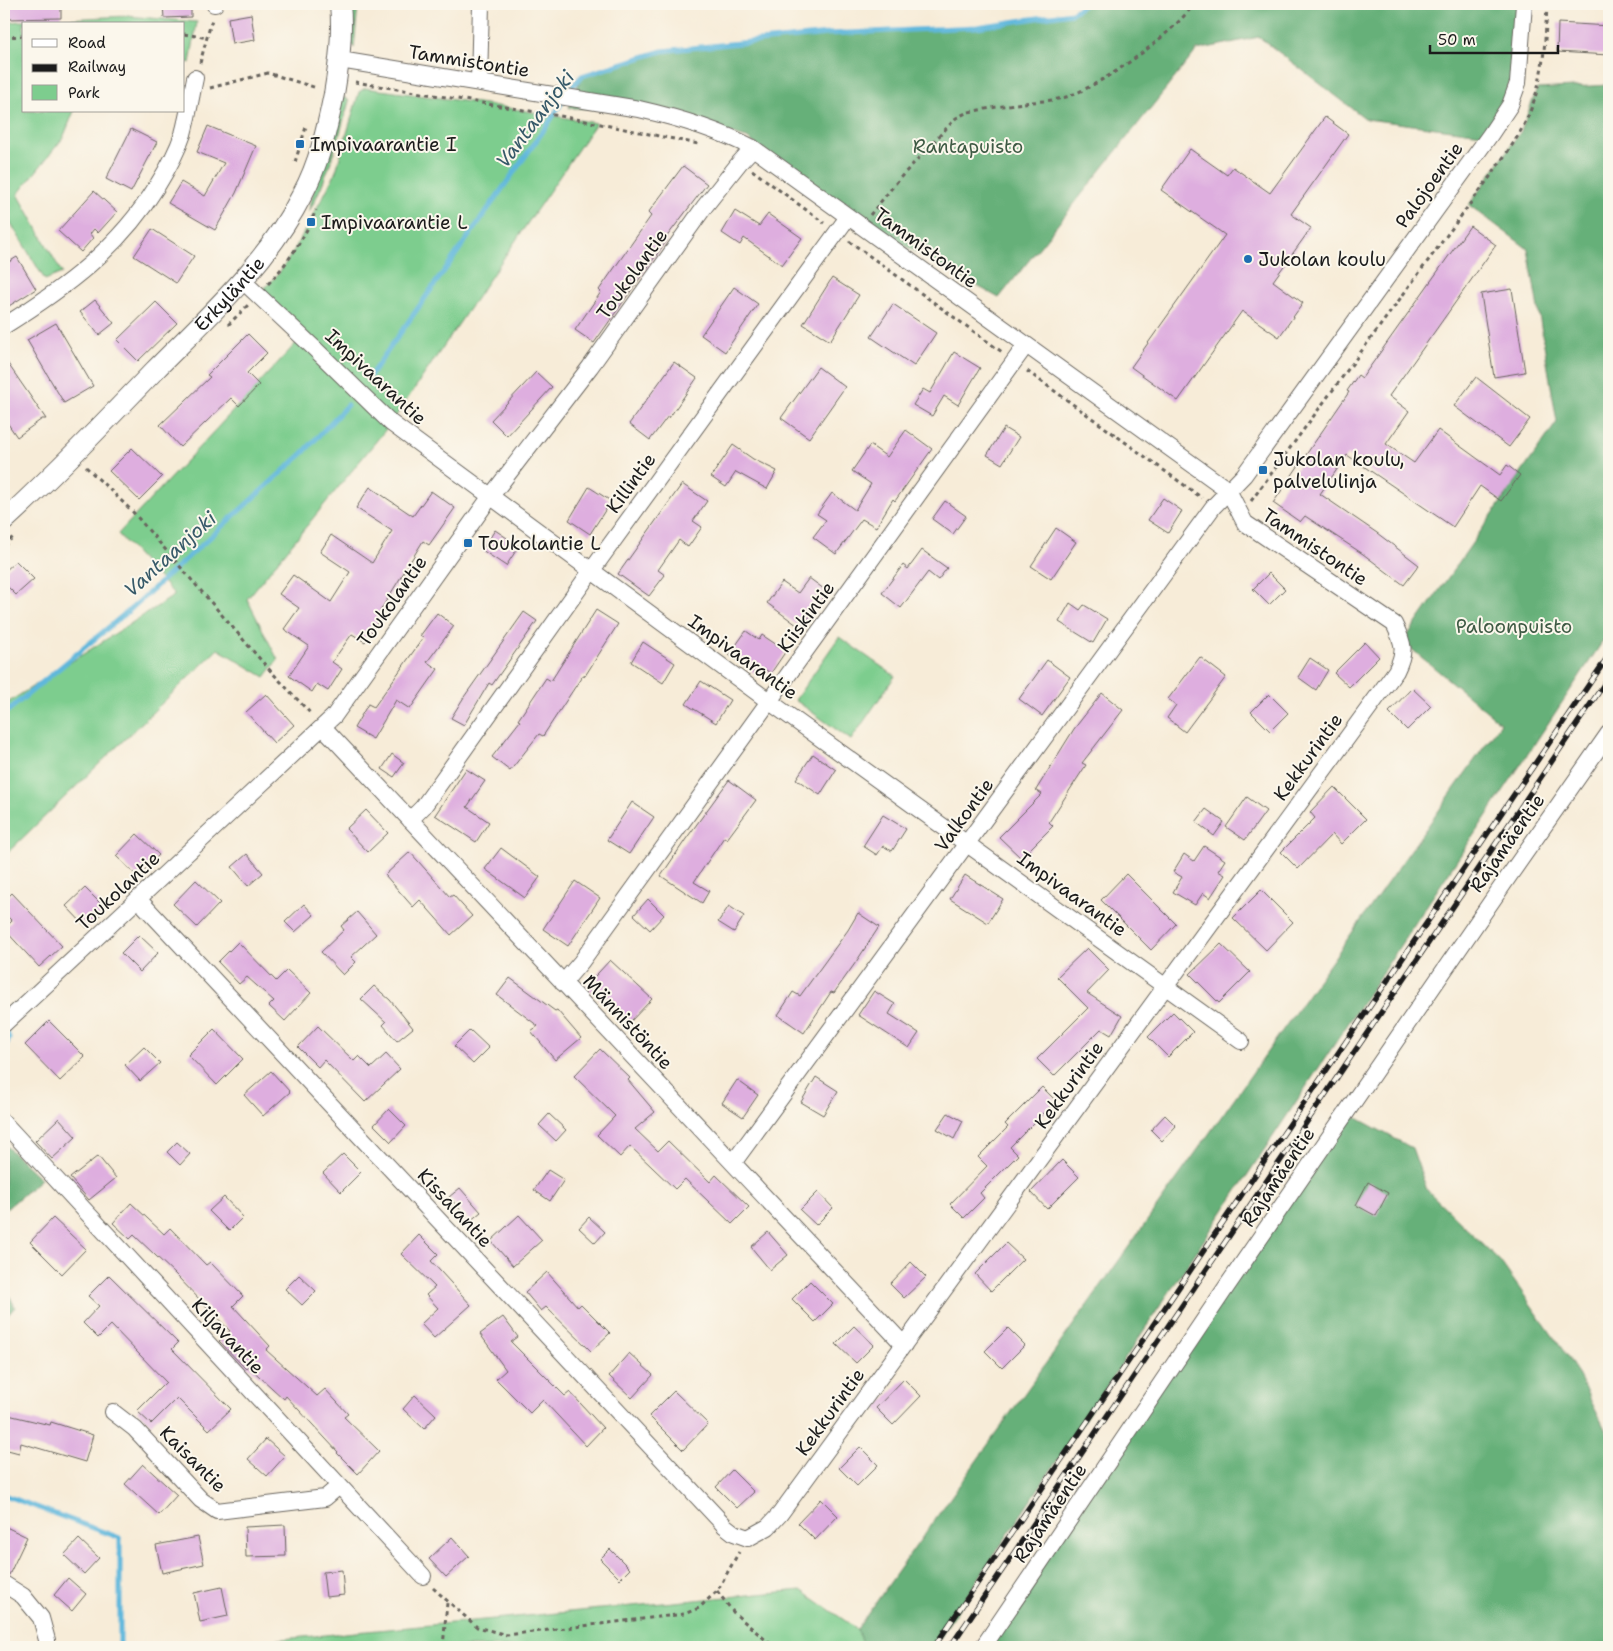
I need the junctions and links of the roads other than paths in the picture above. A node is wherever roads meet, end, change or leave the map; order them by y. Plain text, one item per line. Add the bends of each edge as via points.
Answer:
1 (340, 4) edge
2 (481, 4) edge
3 (1524, 4) edge
4 (340, 60) junction
5 (479, 82) junction
6 (194, 85) road end
7 (753, 148) junction
8 (854, 222) junction
9 (243, 281) junction
10 (4, 326) edge
11 (1026, 345) junction
12 (1228, 490) junction
13 (491, 496) junction
14 (4, 520) edge
15 (592, 570) junction
16 (1402, 642) joint
17 (770, 702) junction
18 (322, 727) junction
19 (1609, 733) edge
20 (410, 820) junction
21 (967, 844) junction
22 (138, 899) junction
23 (563, 983) junction
24 (1166, 986) junction
25 (4, 1024) edge
26 (1240, 1041) dead end
27 (4, 1123) edge
28 (733, 1164) junction
29 (904, 1345) junction
30 (113, 1412) dead end
31 (339, 1486) junction
32 (748, 1538) joint
33 (423, 1576) road end
34 (4, 1584) edge
35 (47, 1640) dead end
36 (983, 1647) edge

1 - 4 street, Erkyläntie
2 - 5 street
3 - 12 street, Palojoentie via 1518,83 1510,105 1250,467
4 - 5 street, Tammistontie
4 - 9 street, Erkyläntie via 328,126 303,194 279,236
5 - 7 street, Tammistontie via 684,119
6 - 10 street via 182,136 167,170 142,210 112,245 77,277
7 - 8 street, Tammistontie
7 - 13 street, Toukolantie via 705,206 590,367
8 - 11 street, Tammistontie
8 - 15 street, Killintie via 838,233
9 - 13 street, Impivaarantie via 391,423
9 - 14 street, Erkyläntie
11 - 12 street, Tammistontie
11 - 17 street, Kiiskintie
12 - 16 street, Tammistontie via 1245,523 1394,624
12 - 21 street, Valkontie
13 - 15 street, Impivaarantie
13 - 18 street, Toukolantie via 334,716
15 - 17 street, Impivaarantie
15 - 20 street, Killintie via 423,807
16 - 24 street, Kekkurintie via 1403,657 1396,671
17 - 21 street, Impivaarantie
17 - 23 street, Kiiskintie
18 - 20 street, Männistöntie
18 - 22 street, Toukolantie
19 - 36 street, Rajamäentie via 1232,1279
20 - 23 street, Männistöntie
21 - 24 street, Impivaarantie
21 - 28 street, Valkontie
22 - 25 street, Toukolantie
22 - 32 street, Kissalantie via 725,1526
23 - 28 street, Männistöntie
24 - 26 street, Impivaarantie
24 - 29 street, Kekkurintie
27 - 31 street, Kiljavantie
28 - 29 street, Männistöntie
29 - 32 street, Kekkurintie via 780,1514 768,1527
30 - 31 street, Kaisantie via 135,1429 201,1500 217,1511 325,1498
31 - 33 street, Kiljavantie
34 - 35 street via 23,1596 41,1618

